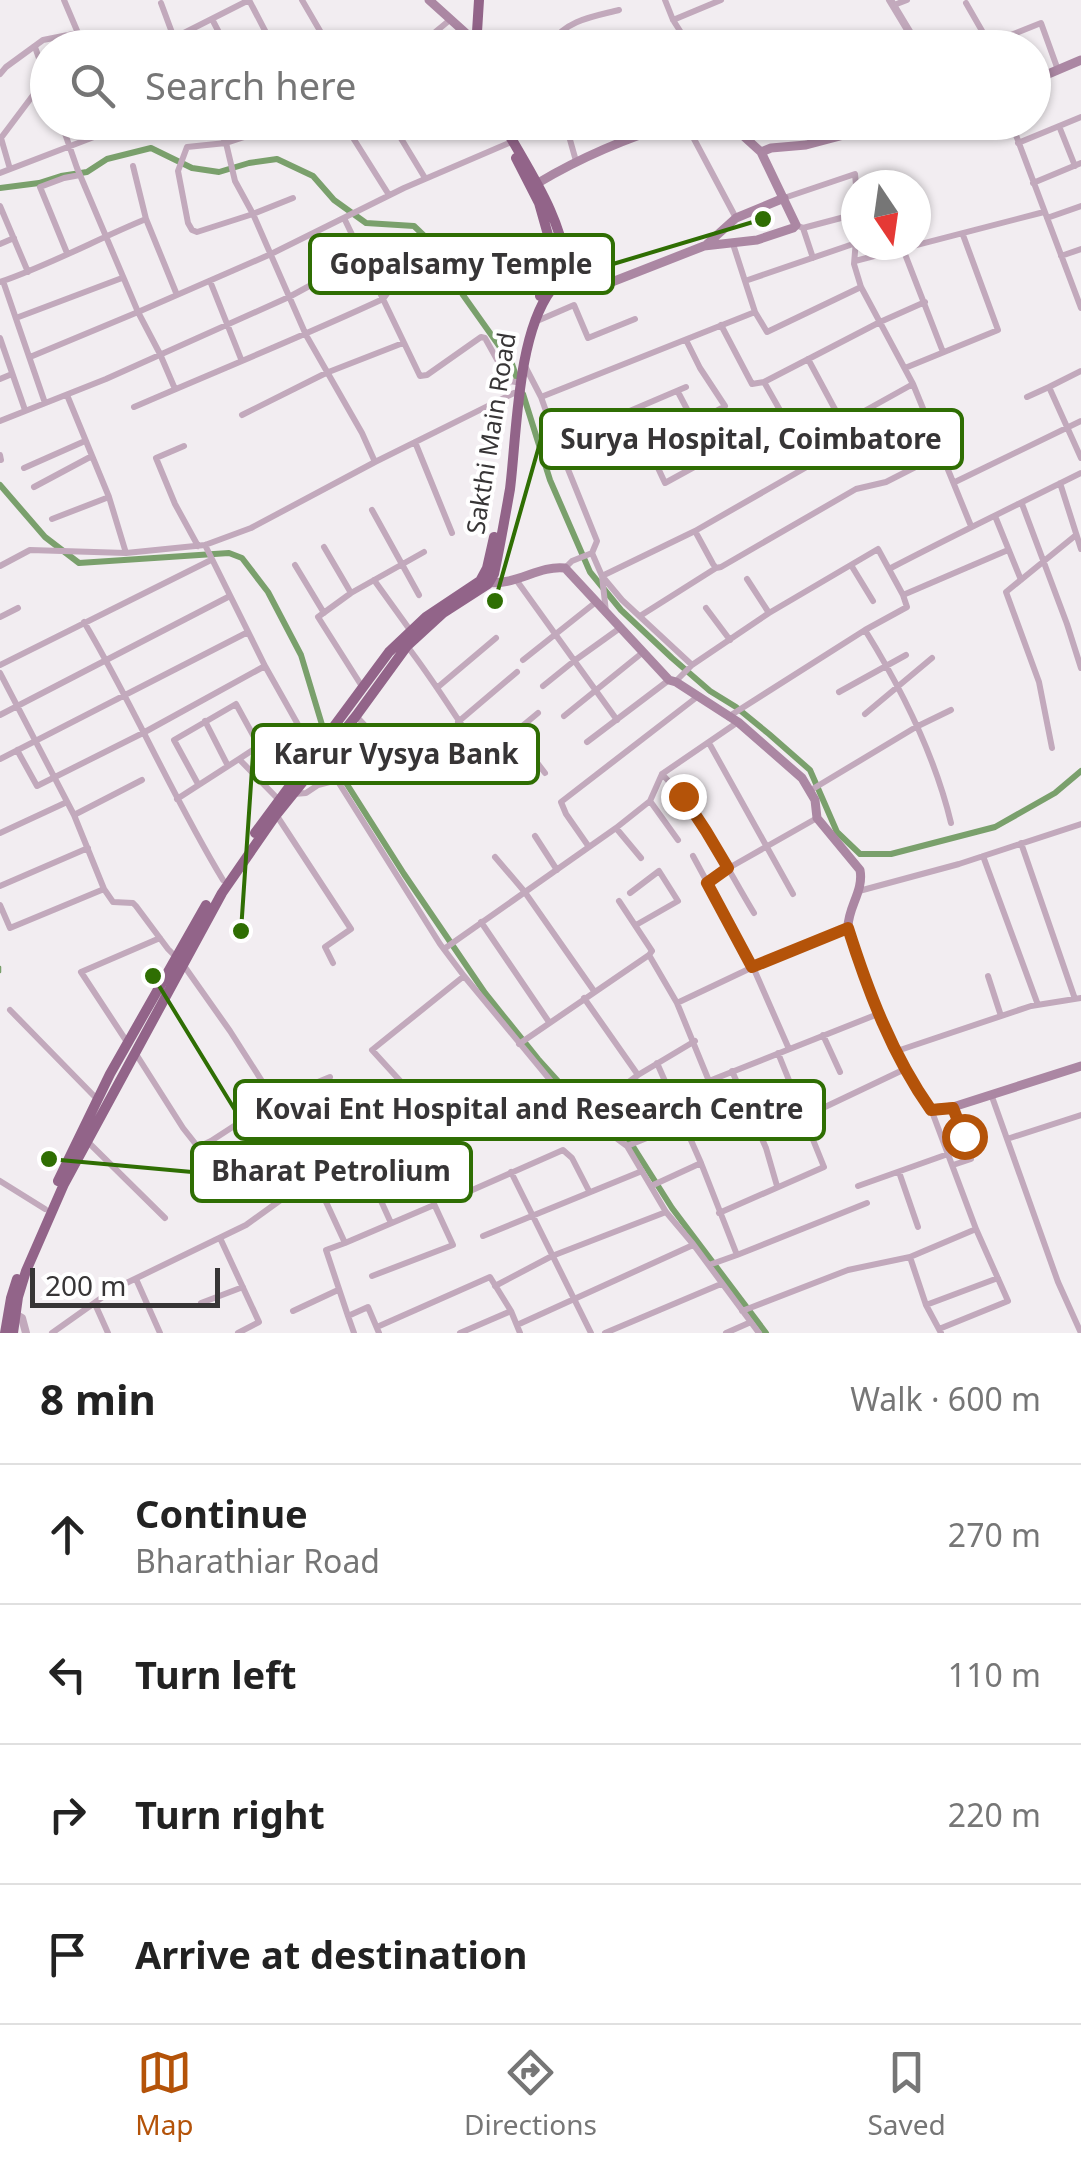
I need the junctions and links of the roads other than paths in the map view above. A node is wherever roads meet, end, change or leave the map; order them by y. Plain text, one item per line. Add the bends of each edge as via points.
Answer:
1 (64, 0) edge
2 (249, 0) edge
3 (302, 0) edge
4 (429, 0) edge
5 (482, 0) edge
6 (665, 0) edge
7 (720, 0) edge
8 (908, 0) edge
9 (892, 3) edge
10 (966, 3) dead end
11 (161, 4) dead end
12 (619, 10) dead end
13 (212, 18) junction
14 (450, 19) junction
15 (673, 20) junction
16 (77, 30) edge
17 (171, 30) edge
18 (189, 30) edge
19 (218, 30) edge
20 (265, 30) edge
21 (320, 30) edge
22 (437, 30) edge
23 (462, 30) edge
24 (481, 30) edge
25 (564, 30) edge
26 (678, 30) edge
27 (909, 30) edge
28 (981, 30) edge
29 (1022, 30) edge
30 (1044, 30) edge
31 (30, 50) edge
32 (1051, 51) edge
33 (1081, 60) edge
34 (1058, 70) junction
35 (1051, 73) edge
36 (0, 74) edge
37 (30, 102) edge
38 (1081, 117) edge
39 (1058, 126) junction
40 (1051, 129) edge
41 (66, 140) edge
42 (87, 140) edge
43 (225, 140) edge
44 (233, 140) edge
45 (354, 140) edge
46 (402, 140) edge
47 (508, 140) edge
48 (511, 140) edge
49 (570, 140) edge
50 (627, 140) edge
51 (692, 140) edge
52 (748, 140) edge
53 (823, 140) edge
54 (1017, 140) edge
55 (1027, 140) edge
56 (226, 143) junction
57 (509, 143) junction
58 (1018, 144) junction
59 (69, 147) junction
60 (761, 152) junction
61 (576, 160) junction
62 (1078, 164) edge
63 (132, 166) dead end
64 (10, 169) junction
65 (0, 173) edge
66 (79, 173) junction
67 (425, 178) junction
68 (841, 179) edge
69 (538, 183) junction
70 (1033, 183) junction
71 (389, 196) junction
72 (292, 198) dead end
73 (784, 198) junction
74 (0, 206) edge
75 (1081, 206) edge
76 (253, 214) junction
77 (1045, 215) junction
78 (841, 217) edge
79 (736, 218) junction
80 (146, 219) junction
81 (345, 220) junction
82 (799, 226) junction
83 (552, 230) junction
84 (963, 235) junction
85 (105, 236) junction
86 (14, 238) junction
87 (931, 242) edge
88 (0, 244) edge
89 (732, 244) junction
90 (704, 246) junction
91 (841, 248) edge
92 (1081, 249) edge
93 (67, 252) junction
94 (427, 252) dead end
95 (271, 254) junction
96 (1061, 256) junction
97 (361, 258) junction
98 (813, 258) junction
99 (863, 260) edge
100 (907, 260) edge
101 (856, 262) joint
102 (369, 270) junction
103 (28, 272) junction
104 (551, 272) junction
105 (564, 277) junction
106 (122, 278) junction
107 (210, 280) junction
108 (1, 281) edge
109 (744, 282) junction
110 (406, 284) dead end
111 (861, 286) junction
112 (1077, 287) edge
113 (177, 294) junction
114 (289, 296) junction
115 (382, 299) junction
116 (924, 302) junction
117 (1081, 308) edge
118 (138, 312) junction
119 (755, 312) junction
120 (16, 318) junction
121 (635, 320) dead end
122 (536, 322) junction
123 (880, 322) junction
124 (227, 324) junction
125 (722, 325) junction
126 (306, 335) junction
127 (0, 340) edge
128 (686, 340) junction
129 (402, 343) junction
130 (943, 352) junction
131 (160, 354) junction
132 (30, 357) junction
133 (808, 359) junction
134 (241, 360) junction
135 (905, 368) junction
136 (1081, 371) edge
137 (326, 373) junction
138 (12, 374) junction
139 (518, 376) junction
140 (0, 379) edge
141 (764, 382) junction
142 (913, 384) junction
143 (686, 388) dead end
144 (1048, 388) junction
145 (175, 390) junction
146 (678, 392) junction
147 (67, 394) junction
148 (1027, 397) dead end
149 (542, 398) junction
150 (45, 403) junction
151 (134, 408) dead end
152 (25, 410) junction
153 (632, 412) junction
154 (242, 415) dead end
155 (694, 421) junction
156 (1081, 421) edge
157 (0, 422) edge
158 (841, 424) junction
159 (1068, 428) junction
160 (86, 440) junction
161 (415, 442) junction
162 (556, 442) junction
163 (184, 446) dead end
164 (648, 449) junction
165 (942, 453) junction
166 (711, 455) dead end
167 (92, 456) junction
168 (1081, 458) edge
169 (374, 462) junction
170 (811, 465) junction
171 (696, 466) dead end
172 (24, 468) dead end
173 (1081, 473) edge
174 (955, 482) junction
175 (1060, 484) junction
176 (34, 488) dead end
177 (109, 497) junction
178 (1022, 504) junction
179 (372, 510) dead end
180 (996, 516) junction
181 (52, 519) dead end
182 (972, 526) junction
183 (695, 531) junction
184 (452, 533) dead end
185 (1076, 535) junction
186 (203, 546) junction
187 (324, 548) dead end
188 (1008, 550) junction
189 (1081, 550) edge
190 (424, 552) dead end
191 (126, 553) junction
192 (592, 553) junction
193 (211, 560) junction
194 (1044, 563) junction
195 (401, 564) junction
196 (568, 565) junction
197 (850, 565) junction
198 (0, 566) edge
199 (295, 566) dead end
200 (716, 568) junction
201 (888, 569) junction
202 (602, 576) junction
203 (746, 578) dead end
204 (374, 580) junction
205 (517, 580) junction
206 (1021, 580) junction
207 (484, 582) junction
208 (352, 594) junction
209 (419, 595) dead end
210 (902, 595) junction
211 (230, 596) junction
212 (873, 601) dead end
213 (596, 602) junction
214 (18, 608) dead end
215 (706, 608) dead end
216 (606, 612) junction
217 (324, 613) junction
218 (768, 613) junction
219 (640, 616) junction
220 (0, 618) edge
221 (84, 622) junction
222 (620, 628) junction
223 (410, 630) junction
224 (865, 630) junction
225 (248, 632) junction
226 (556, 634) junction
227 (496, 638) dead end
228 (730, 640) junction
229 (407, 646) junction
230 (642, 653) junction
231 (906, 655) dead end
232 (932, 658) dead end
233 (107, 660) junction
234 (523, 660) dead end
235 (574, 661) junction
236 (887, 664) junction
237 (0, 665) edge
238 (692, 665) junction
239 (265, 666) junction
240 (1081, 668) edge
241 (517, 672) dead end
242 (0, 673) edge
243 (674, 681) junction
244 (543, 686) dead end
245 (438, 687) junction
246 (898, 687) junction
247 (363, 689) junction
248 (596, 690) junction
249 (838, 692) dead end
250 (125, 696) junction
251 (697, 697) junction
252 (17, 706) junction
253 (951, 710) dead end
254 (538, 713) dead end
255 (865, 714) dead end
256 (0, 715) edge
257 (356, 716) junction
258 (564, 716) dead end
259 (731, 718) junction
260 (617, 720) junction
261 (206, 722) junction
262 (458, 722) junction
263 (916, 727) junction
264 (338, 731) junction
265 (144, 732) junction
266 (514, 733) junction
267 (375, 736) dead end
268 (35, 742) junction
269 (587, 742) dead end
270 (709, 743) junction
271 (1052, 748) dead end
272 (17, 750) junction
273 (317, 756) junction
274 (0, 758) edge
275 (239, 759) junction
276 (228, 766) junction
277 (545, 773) dead end
278 (662, 774) junction
279 (54, 777) junction
280 (142, 780) dead end
281 (198, 784) junction
282 (811, 790) junction
283 (293, 794) junction
284 (278, 798) junction
285 (177, 799) junction
286 (650, 801) junction
287 (67, 802) junction
288 (276, 815) junction
289 (74, 816) junction
290 (817, 818) junction
291 (951, 822) dead end
292 (1081, 824) edge
293 (616, 828) junction
294 (0, 833) edge
295 (534, 836) dead end
296 (678, 840) dead end
297 (1021, 843) junction
298 (767, 846) junction
299 (589, 847) junction
300 (88, 848) junction
301 (693, 856) dead end
302 (983, 856) junction
303 (494, 857) dead end
304 (641, 858) dead end
305 (728, 868) junction
306 (557, 870) junction
307 (222, 880) junction
308 (707, 883) junction
309 (0, 886) edge
310 (104, 889) junction
311 (859, 891) junction
312 (524, 892) junction
313 (630, 893) dead end
314 (794, 894) dead end
315 (618, 902) dead end
316 (0, 905) edge
317 (754, 913) dead end
318 (481, 922) junction
319 (636, 924) junction
320 (848, 928) junction
321 (160, 938) junction
322 (444, 949) junction
323 (650, 955) junction
324 (179, 960) junction
325 (333, 963) dead end
326 (752, 967) junction
327 (464, 976) junction
328 (988, 976) dead end
329 (594, 991) junction
330 (584, 998) junction
331 (1078, 999) edge
332 (677, 1003) junction
333 (1038, 1005) junction
334 (10, 1010) dead end
335 (878, 1014) junction
336 (1001, 1016) junction
337 (549, 1022) junction
338 (822, 1035) junction
339 (695, 1042) junction
340 (128, 1043) junction
341 (520, 1043) junction
342 (788, 1049) junction
343 (897, 1051) junction
344 (778, 1052) junction
345 (136, 1053) junction
346 (657, 1062) junction
347 (1081, 1066) edge
348 (906, 1069) junction
349 (732, 1071) junction
350 (840, 1072) dead end
351 (638, 1075) junction
352 (330, 1077) dead end
353 (992, 1094) junction
354 (96, 1099) junction
355 (274, 1100) junction
356 (825, 1108) dead end
357 (953, 1108) junction
358 (931, 1110) junction
359 (584, 1116) junction
360 (1081, 1116) edge
361 (684, 1123) junction
362 (398, 1126) junction
363 (1007, 1139) junction
364 (87, 1141) junction
365 (627, 1146) junction
366 (358, 1150) junction
367 (948, 1154) junction
368 (701, 1163) junction
369 (953, 1165) junction
370 (642, 1171) junction
371 (511, 1172) junction
372 (898, 1172) junction
373 (314, 1176) junction
374 (0, 1181) edge
375 (651, 1186) junction
376 (858, 1186) dead end
377 (777, 1187) junction
378 (589, 1191) junction
379 (462, 1195) dead end
380 (867, 1204) dead end
381 (434, 1205) junction
382 (45, 1209) junction
383 (666, 1212) junction
384 (719, 1213) junction
385 (534, 1215) junction
386 (165, 1218) dead end
387 (391, 1224) junction
388 (918, 1227) dead end
389 (976, 1230) junction
390 (483, 1236) dead end
391 (220, 1238) junction
392 (345, 1243) junction
393 (693, 1244) junction
394 (737, 1255) junction
395 (552, 1256) junction
396 (910, 1257) junction
397 (709, 1265) junction
398 (372, 1276) dead end
399 (136, 1278) junction
400 (998, 1278) junction
401 (721, 1284) junction
402 (495, 1286) junction
403 (243, 1287) junction
404 (338, 1290) junction
405 (574, 1300) junction
406 (201, 1303) dead end
407 (95, 1304) junction
408 (926, 1305) junction
409 (8, 1311) edge
410 (294, 1311) dead end
411 (511, 1311) junction
412 (741, 1312) junction
413 (348, 1316) junction
414 (750, 1322) junction
415 (518, 1329) edge
416 (63, 1330) edge
417 (378, 1330) edge
418 (940, 1331) edge
419 (5, 1333) edge
420 (13, 1333) edge
421 (26, 1333) edge
422 (52, 1333) edge
423 (108, 1333) edge
424 (160, 1333) edge
425 (238, 1333) edge
426 (354, 1333) edge
427 (460, 1333) edge
428 (591, 1333) edge
429 (605, 1333) edge
430 (726, 1333) edge
431 (759, 1333) edge
432 (1081, 1333) edge

1 - 16 street
2 - 13 street
2 - 20 street
3 - 21 street
4 - 14 main road
5 - 24 highway
6 - 15 street
7 - 15 street
8 - 9 street
9 - 27 street
10 - 28 street
11 - 17 street
12 - 25 street
13 - 18 street
13 - 19 street
14 - 22 street
14 - 23 main road
15 - 26 street
29 - 30 street via 1041,23
31 - 36 street
32 - 34 street
33 - 34 main road
34 - 35 main road
37 - 64 street via 0,138
38 - 39 street
39 - 40 street
39 - 62 street
41 - 59 street
42 - 59 street
43 - 56 street
44 - 56 street
45 - 71 street
46 - 67 street
47 - 57 highway
48 - 69 highway
49 - 61 street
50 - 61 main road
51 - 79 street
52 - 60 main road
53 - 60 main road
54 - 58 street
55 - 58 street
56 - 76 street
56 - 76 street via 187,147 178,170 188,224 197,232
57 - 67 street
57 - 83 highway
58 - 70 street
59 - 64 street
59 - 66 street
60 - 73 main road
61 - 69 main road
62 - 70 street
63 - 80 street
64 - 65 street
66 - 85 street
66 - 93 street via 40,187
67 - 71 street
68 - 73 street
69 - 83 highway
70 - 77 street
71 - 81 street
72 - 76 street
73 - 79 main road
73 - 82 main road
74 - 86 street
75 - 77 street
76 - 95 street
77 - 84 street
77 - 96 street
78 - 82 street
79 - 90 main road
80 - 85 street
80 - 113 street
81 - 95 street
81 - 97 street
82 - 89 main road
82 - 98 street
83 - 104 highway, Sakthi Main Road
83 - 105 highway via 567,268
84 - 87 street
84 - 130 street via 998,330
85 - 93 street
85 - 106 street
86 - 88 street
86 - 103 street
89 - 90 main road
89 - 109 street
90 - 105 main road via 604,286
91 - 98 street
92 - 96 street
93 - 103 street
94 - 102 street
95 - 107 street
95 - 114 street
96 - 112 street
97 - 102 street
97 - 114 street
98 - 109 street
99 - 101 street
100 - 116 street
101 - 111 street
102 - 115 street
103 - 108 street
104 - 105 main road
104 - 139 highway, Sakthi Main Road via 532,314
105 - 122 highway
106 - 118 street
106 - 120 street
107 - 113 street
107 - 124 street
108 - 120 street
109 - 119 street
110 - 115 street
111 - 119 street via 767,332
111 - 123 street
112 - 117 street
113 - 118 street
114 - 124 street
114 - 126 street
115 - 126 street
115 - 129 street
116 - 123 street
116 - 130 street
118 - 131 street
118 - 132 street
119 - 125 street
120 - 132 street
121 - 122 street via 588,338 574,305
122 - 139 highway
123 - 133 street
123 - 135 street
124 - 131 street
124 - 134 street
125 - 128 street
125 - 141 street via 752,384
126 - 134 street
126 - 137 street
127 - 138 street
128 - 149 street
128 - 155 street via 725,406
129 - 137 street
129 - 139 street via 420,376 485,338 509,380
130 - 135 street
131 - 145 street
131 - 147 street
132 - 150 street
133 - 141 street
133 - 158 street
134 - 145 street
135 - 142 street
136 - 144 street
137 - 154 street
137 - 169 street
138 - 140 street
138 - 152 street
139 - 149 street
139 - 161 street
139 - 207 highway, Sakthi Main Road
139 - 207 highway via 510,488 494,574
141 - 170 street
142 - 158 street
142 - 165 street
143 - 146 street
144 - 148 street
144 - 159 street
145 - 151 street
146 - 153 street
146 - 155 street
147 - 150 street
147 - 160 street
149 - 162 street
150 - 152 street
152 - 157 street
153 - 162 street
153 - 164 street
155 - 164 street
155 - 166 street
156 - 159 street
158 - 170 street via 852,441
159 - 168 street
159 - 174 street
160 - 167 street
160 - 172 street
161 - 169 street
161 - 184 street
162 - 192 street via 597,541
163 - 186 street via 156,458
164 - 171 street via 665,483
165 - 174 street
165 - 200 street via 886,482 856,488
167 - 176 street
167 - 177 street
169 - 186 street via 251,528
170 - 183 street
173 - 175 street
174 - 182 street
175 - 178 street
175 - 185 street
177 - 181 street
177 - 191 street
178 - 180 street
178 - 194 street
179 - 195 street
180 - 182 street
180 - 188 street
182 - 201 street
183 - 200 street
183 - 202 street
185 - 189 street
185 - 194 street
186 - 191 street
186 - 193 street
187 - 208 street
188 - 206 street
188 - 210 street
190 - 195 street
191 - 198 street via 30,550
192 - 196 street
192 - 202 street
193 - 211 street
193 - 221 street
194 - 206 street
194 - 240 street
195 - 204 street
195 - 209 street
196 - 205 main road
196 - 213 main road
197 - 201 street via 878,550
197 - 212 street
197 - 218 street
199 - 217 street
200 - 219 street
201 - 210 street
202 - 216 street
202 - 219 street
203 - 218 street
204 - 208 street
204 - 223 street
205 - 207 main road
205 - 226 street
206 - 271 street via 1006,592 1040,682
207 - 223 highway
207 - 229 highway
208 - 217 street
210 - 224 street via 907,607
211 - 225 street
211 - 233 street
213 - 216 main road
213 - 226 street
214 - 220 street
215 - 228 street
216 - 222 main road
217 - 247 street via 318,618
218 - 228 street
219 - 238 street
221 - 233 street
221 - 237 street
222 - 230 main road
222 - 235 street
223 - 247 highway
224 - 236 street
224 - 259 street
225 - 239 street
225 - 250 street
226 - 234 street
226 - 235 street
227 - 245 street
228 - 238 street
229 - 245 street
229 - 257 highway
230 - 243 main road
230 - 248 street
231 - 236 street
232 - 246 street
233 - 250 street
233 - 252 street
235 - 244 street
235 - 248 street
236 - 246 street
236 - 249 street
238 - 243 street
239 - 265 street
239 - 273 street
241 - 262 street
242 - 252 street
243 - 251 main road
243 - 260 street
245 - 262 street
246 - 255 street
246 - 263 street
247 - 264 highway
248 - 258 street
248 - 260 street
250 - 265 street
250 - 268 street
251 - 259 main road
251 - 299 street via 562,802
252 - 256 street
252 - 268 street
253 - 263 street
254 - 266 street
257 - 264 highway
257 - 267 street
259 - 270 street
259 - 282 main road
260 - 269 street
261 - 275 street via 236,704 259,746
261 - 276 street
261 - 281 street via 174,740
262 - 266 street via 484,758
263 - 282 street
263 - 291 street
264 - 273 highway
265 - 279 street
265 - 285 street
266 - 277 street
268 - 272 street
268 - 279 street
270 - 278 street
270 - 298 street
272 - 274 street
272 - 279 street via 37,786
273 - 283 highway
273 - 284 highway
275 - 276 street
275 - 284 street
276 - 281 street
278 - 286 street
278 - 305 street
279 - 287 street
280 - 289 street
281 - 285 street
282 - 290 main road
283 - 288 highway
283 - 322 street via 337,780
284 - 307 highway
285 - 307 street
286 - 293 street
286 - 296 street
287 - 289 street
287 - 294 street
288 - 324 highway
288 - 325 street via 351,929 325,947
289 - 300 street
290 - 298 street
290 - 311 main road via 860,870
292 - 297 street
293 - 299 street
293 - 304 street
295 - 306 street
297 - 302 street
297 - 331 street
298 - 305 street
298 - 314 street
299 - 306 street
300 - 309 street
300 - 310 street
301 - 308 street
302 - 311 street
302 - 333 street
303 - 312 street
305 - 308 street
305 - 317 street
306 - 312 street
307 - 324 highway
308 - 326 street
310 - 316 street via 10,928
310 - 321 street via 113,902 133,903
311 - 320 main road
312 - 318 street
312 - 329 street
313 - 319 street via 659,871 678,901
315 - 319 street
318 - 322 street
318 - 337 street
319 - 323 street
320 - 326 street
320 - 335 main road
321 - 324 street
321 - 340 street via 81,972
322 - 327 street
323 - 329 street
323 - 332 street
324 - 340 highway
324 - 345 highway
324 - 355 street
326 - 332 street
326 - 342 street
327 - 341 street
327 - 362 street via 372,1050 414,1100 413,1117
328 - 336 street
329 - 330 street
330 - 337 street
330 - 351 street
331 - 333 street
332 - 339 street
333 - 336 street
334 - 354 street
335 - 338 street
335 - 343 main road
336 - 343 street
337 - 341 street
338 - 342 street
338 - 350 street
339 - 346 street
339 - 349 street via 710,1081
340 - 354 highway
341 - 359 street
342 - 344 street
343 - 348 main road
344 - 349 street
344 - 377 street via 824,1167
345 - 355 street via 198,1147
345 - 364 highway
346 - 351 street
346 - 361 street
347 - 353 main road
348 - 356 street
348 - 358 main road
349 - 377 street
351 - 359 street
352 - 355 street
353 - 357 main road
353 - 363 street
354 - 382 highway
355 - 373 street
357 - 358 main road
357 - 369 street via 971,1158
358 - 367 street
359 - 365 street
360 - 363 street
361 - 365 street
361 - 368 street
362 - 366 street
362 - 381 street
363 - 432 street
364 - 386 street
364 - 409 highway
365 - 370 street
366 - 373 street
366 - 387 street
367 - 369 street
367 - 372 street
368 - 375 street
368 - 384 street
369 - 389 street
370 - 375 street
370 - 378 street
371 - 378 street via 563,1150
371 - 379 street
371 - 385 street
372 - 376 street
372 - 388 street
373 - 391 street
373 - 392 street
374 - 382 street
375 - 383 street
377 - 384 street
378 - 385 street
380 - 394 street
381 - 387 street
381 - 398 street via 453,1245
382 - 409 highway
383 - 393 street
383 - 395 street
384 - 394 street
385 - 390 street
385 - 395 street
387 - 392 street
389 - 396 street
389 - 400 street
391 - 399 street
391 - 403 street
392 - 404 street via 326,1250
393 - 397 street
393 - 405 street
394 - 397 street
395 - 402 street
395 - 405 street
396 - 408 street
396 - 412 street via 848,1270
397 - 401 street
399 - 407 street
399 - 424 street
400 - 408 street
400 - 418 street via 1008,1300
401 - 412 street
401 - 429 street
402 - 411 street
402 - 417 street via 490,1277
403 - 406 street
403 - 425 street via 259,1322
404 - 410 street
404 - 413 street
405 - 415 street
405 - 428 street
407 - 416 street
407 - 423 street
408 - 418 street
409 - 419 highway
409 - 420 highway
409 - 421 street via 22,1318
411 - 415 street
411 - 427 street
412 - 414 street
413 - 417 street via 368,1307
413 - 426 street
414 - 430 street
414 - 431 street
416 - 422 street

